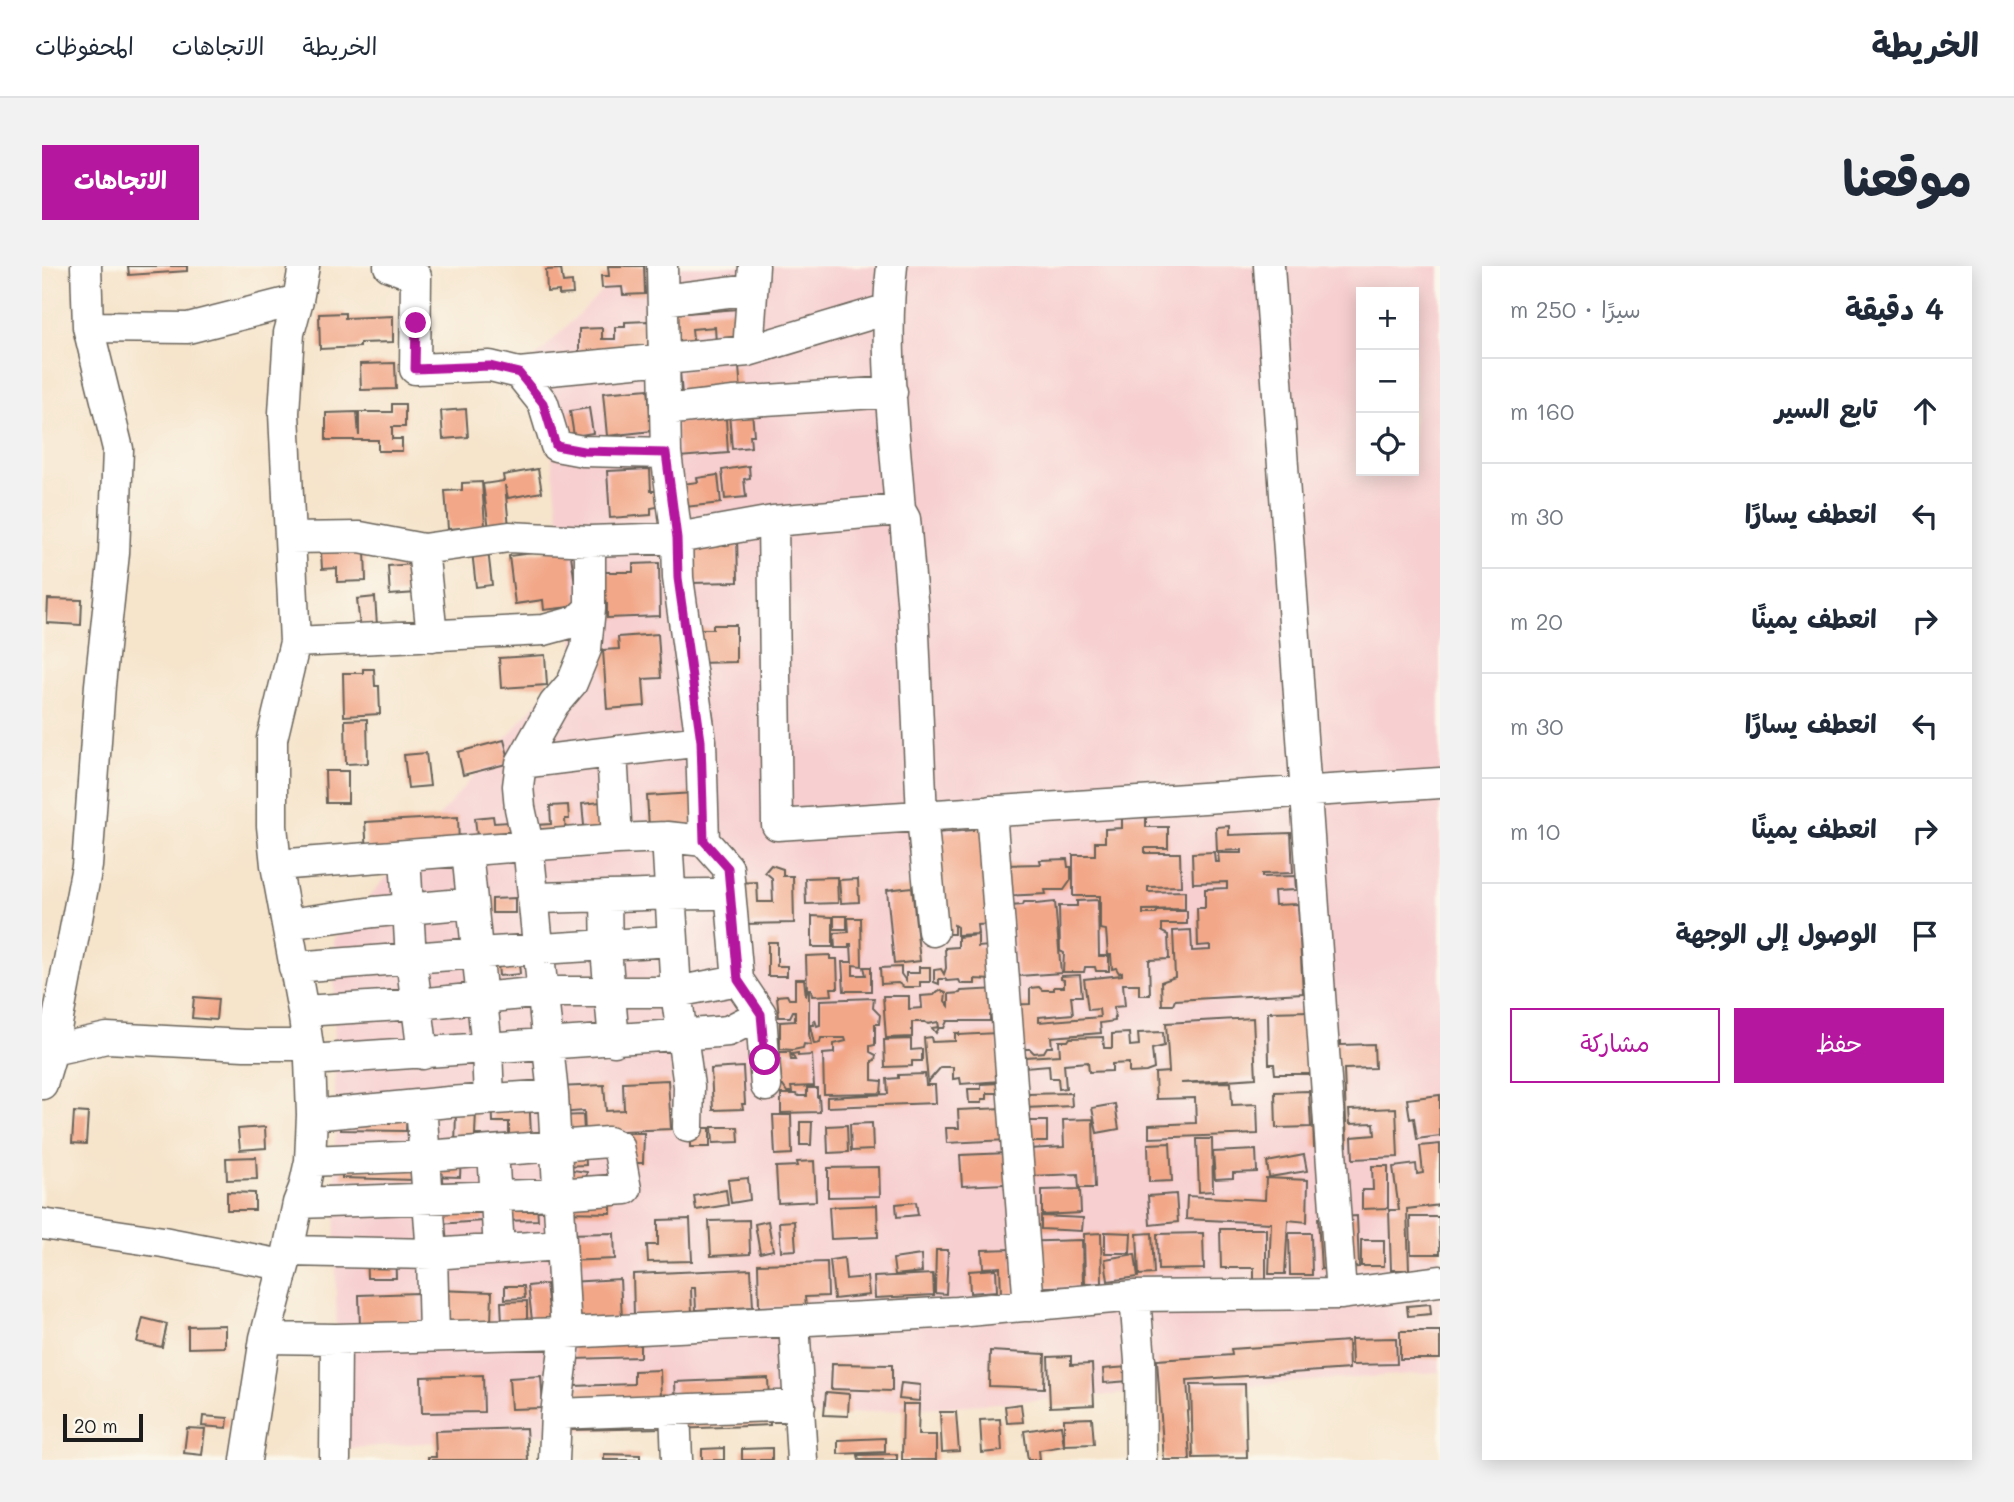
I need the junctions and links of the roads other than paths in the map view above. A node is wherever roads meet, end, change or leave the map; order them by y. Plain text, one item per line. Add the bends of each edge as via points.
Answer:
1 (86, 266) edge
2 (304, 266) edge
3 (389, 266) edge
4 (662, 266) edge
5 (892, 266) edge
6 (1269, 266) edge
7 (753, 278) edge
8 (298, 300) junction
9 (663, 300) junction
10 (888, 309) junction
11 (88, 327) junction
12 (748, 351) junction
13 (664, 359) junction
14 (519, 373) junction
15 (891, 391) junction
16 (664, 410) junction
17 (666, 453) junction
18 (900, 510) junction
19 (774, 521) junction
20 (290, 538) junction
21 (677, 538) junction
22 (590, 541) junction
23 (423, 549) junction
24 (590, 608) junction
25 (432, 636) junction
26 (295, 642) junction
27 (701, 741) junction
28 (612, 752) junction
29 (521, 763) junction
30 (1440, 783) edge
31 (1306, 792) junction
32 (991, 811) junction
33 (922, 816) junction
34 (667, 836) junction
35 (617, 839) junction
36 (704, 841) junction
37 (528, 845) junction
38 (467, 851) junction
39 (405, 856) junction
40 (276, 866) junction
41 (671, 893) junction
42 (729, 894) junction
43 (606, 897) junction
44 (533, 898) junction
45 (472, 903) junction
46 (407, 910) junction
47 (287, 924) junction
48 (933, 931) dead end
49 (672, 941) junction
50 (607, 946) junction
51 (538, 949) junction
52 (477, 953) junction
53 (411, 959) junction
54 (294, 968) junction
55 (738, 980) junction
56 (610, 991) junction
57 (543, 992) junction
58 (676, 992) junction
59 (482, 998) junction
60 (418, 1004) junction
61 (303, 1011) junction
62 (761, 1014) junction
63 (682, 1034) junction
64 (614, 1041) junction
65 (549, 1044) junction
66 (487, 1049) junction
67 (52, 1050) junction
68 (309, 1052) junction
69 (423, 1054) junction
70 (42, 1084) edge
71 (766, 1086) dead end
72 (553, 1095) junction
73 (489, 1099) junction
74 (421, 1105) junction
75 (313, 1115) junction
76 (688, 1127) dead end
77 (555, 1145) junction
78 (493, 1151) junction
79 (426, 1156) junction
80 (310, 1161) junction
81 (558, 1194) junction
82 (496, 1196) junction
83 (428, 1199) junction
84 (298, 1203) junction
85 (42, 1224) edge
86 (560, 1245) junction
87 (499, 1249) junction
88 (432, 1254) junction
89 (286, 1258) junction
90 (1440, 1281) edge
91 (1341, 1294) junction
92 (1135, 1296) junction
93 (1029, 1306) junction
94 (794, 1321) junction
95 (566, 1333) junction
96 (434, 1335) junction
97 (265, 1338) junction
98 (336, 1339) junction
99 (800, 1405) junction
100 (676, 1409) junction
101 (556, 1414) junction
102 (246, 1460) edge
103 (335, 1460) edge
104 (554, 1460) edge
105 (677, 1460) edge
106 (802, 1460) edge
107 (1141, 1460) edge

1 - 11 street
2 - 8 street
3 - 14 street via 416,276 415,369 490,366
4 - 9 street
5 - 10 street
6 - 31 street
7 - 9 street
7 - 12 street
8 - 11 street via 188,328
8 - 20 street via 289,333 284,413
9 - 13 street
10 - 12 street
10 - 15 street
11 - 67 street via 118,449 118,472 87,866
12 - 13 street
13 - 14 street
13 - 16 street
14 - 17 street via 543,403 556,446
15 - 16 street
15 - 18 street
16 - 17 street
17 - 21 street
18 - 19 street
18 - 33 street via 905,519 913,611
19 - 21 street
19 - 33 street via 777,824
20 - 23 street via 360,537
20 - 26 street
21 - 22 street
21 - 27 street via 678,578
22 - 23 street via 509,537
22 - 24 street
23 - 25 street
24 - 25 street via 577,621 544,630
24 - 29 street via 586,649 572,683 554,704
25 - 26 street
26 - 40 street via 272,739
27 - 28 street
27 - 36 street
28 - 29 street
28 - 35 street
29 - 37 street via 518,786
30 - 31 street
31 - 32 street
31 - 91 street
32 - 33 street
32 - 93 street
33 - 48 street
34 - 35 street
34 - 36 street
34 - 41 street
35 - 37 street
36 - 42 street via 728,868
37 - 38 street
37 - 44 street
38 - 39 street
38 - 45 street
39 - 40 street
39 - 46 street
40 - 47 street
41 - 42 street
41 - 43 street
41 - 49 street
42 - 55 street
43 - 44 street
43 - 50 street
44 - 51 street
45 - 46 street
45 - 52 street
46 - 47 street
46 - 53 street
47 - 54 street
49 - 50 street
49 - 58 street
50 - 51 street
50 - 56 street
51 - 52 street
51 - 57 street
52 - 53 street
52 - 59 street
53 - 54 street
53 - 60 street
54 - 61 street
55 - 58 street
55 - 62 street
56 - 57 street
56 - 58 street
56 - 64 street
57 - 59 street
57 - 65 street
58 - 63 street
59 - 60 street
59 - 66 street
60 - 61 street
60 - 69 street
61 - 68 street
62 - 63 street via 728,1031
62 - 71 street
63 - 64 street
63 - 76 street via 689,1086
64 - 65 street
65 - 66 street
65 - 72 street
66 - 69 street
66 - 73 street
67 - 68 street via 107,1038
67 - 70 street
68 - 69 street
68 - 75 street
72 - 73 street
72 - 77 street
73 - 74 street
74 - 75 street
74 - 79 street
75 - 80 street
77 - 78 street
77 - 81 street
77 - 81 street via 608,1142 618,1146 626,1189
78 - 79 street
78 - 82 street
79 - 80 street
79 - 83 street
80 - 84 street
81 - 82 street
81 - 86 street
82 - 83 street
82 - 87 street
83 - 84 street
83 - 88 street
84 - 89 street
85 - 89 street
86 - 87 street
86 - 95 street
87 - 88 street
88 - 89 street
88 - 96 street
89 - 97 street
90 - 91 street
91 - 92 street
92 - 93 street
92 - 107 street
93 - 94 street
94 - 95 street
94 - 99 street
95 - 96 street
95 - 101 street
96 - 98 street
97 - 98 street
97 - 102 street
98 - 103 street
99 - 100 street
99 - 106 street
100 - 101 street
100 - 105 street
101 - 104 street

